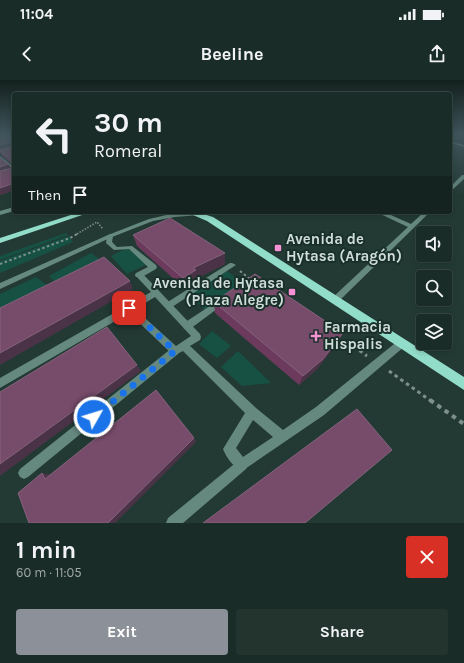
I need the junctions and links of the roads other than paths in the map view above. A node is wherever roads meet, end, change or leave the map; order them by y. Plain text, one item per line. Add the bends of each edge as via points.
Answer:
1 (0, 155) edge
2 (12, 167) edge
3 (12, 173) edge
4 (7, 174) edge
5 (464, 176) edge
6 (452, 183) edge
7 (456, 184) junction
8 (464, 186) edge
9 (452, 188) edge
10 (12, 210) edge
11 (0, 213) edge
12 (81, 214) edge
13 (156, 214) edge
14 (384, 214) edge
15 (425, 214) edge
16 (202, 215) edge
17 (151, 220) junction
18 (412, 226) junction
19 (110, 236) junction
20 (0, 241) edge
21 (232, 265) road end
22 (0, 286) edge
23 (156, 293) junction
24 (230, 296) edge
25 (335, 300) junction
26 (169, 305) junction
27 (129, 308) junction
28 (187, 326) junction
29 (402, 343) junction
30 (180, 349) junction
31 (0, 383) edge
32 (464, 384) edge
33 (252, 412) junction
34 (282, 437) junction
35 (242, 465) junction
36 (24, 473) dead end
37 (173, 523) edge

1 - 2 street
3 - 4 street
5 - 7 street
6 - 7 street
7 - 8 street
7 - 9 street
10 - 11 street
12 - 20 main road
13 - 17 street
14 - 18 street
15 - 18 street
16 - 17 street via 175,215
16 - 25 main road
17 - 19 street
18 - 25 street
19 - 22 street
19 - 23 street via 110,243 116,249 130,247 153,267 139,275
21 - 26 street
23 - 26 street
23 - 27 street
24 - 28 street
25 - 29 main road
26 - 28 street
27 - 30 street
27 - 31 street
28 - 30 street via 197,337
29 - 32 main road
29 - 34 street via 320,411
30 - 33 street
30 - 36 street
33 - 34 street
33 - 35 street via 229,449
34 - 35 street
35 - 37 street

